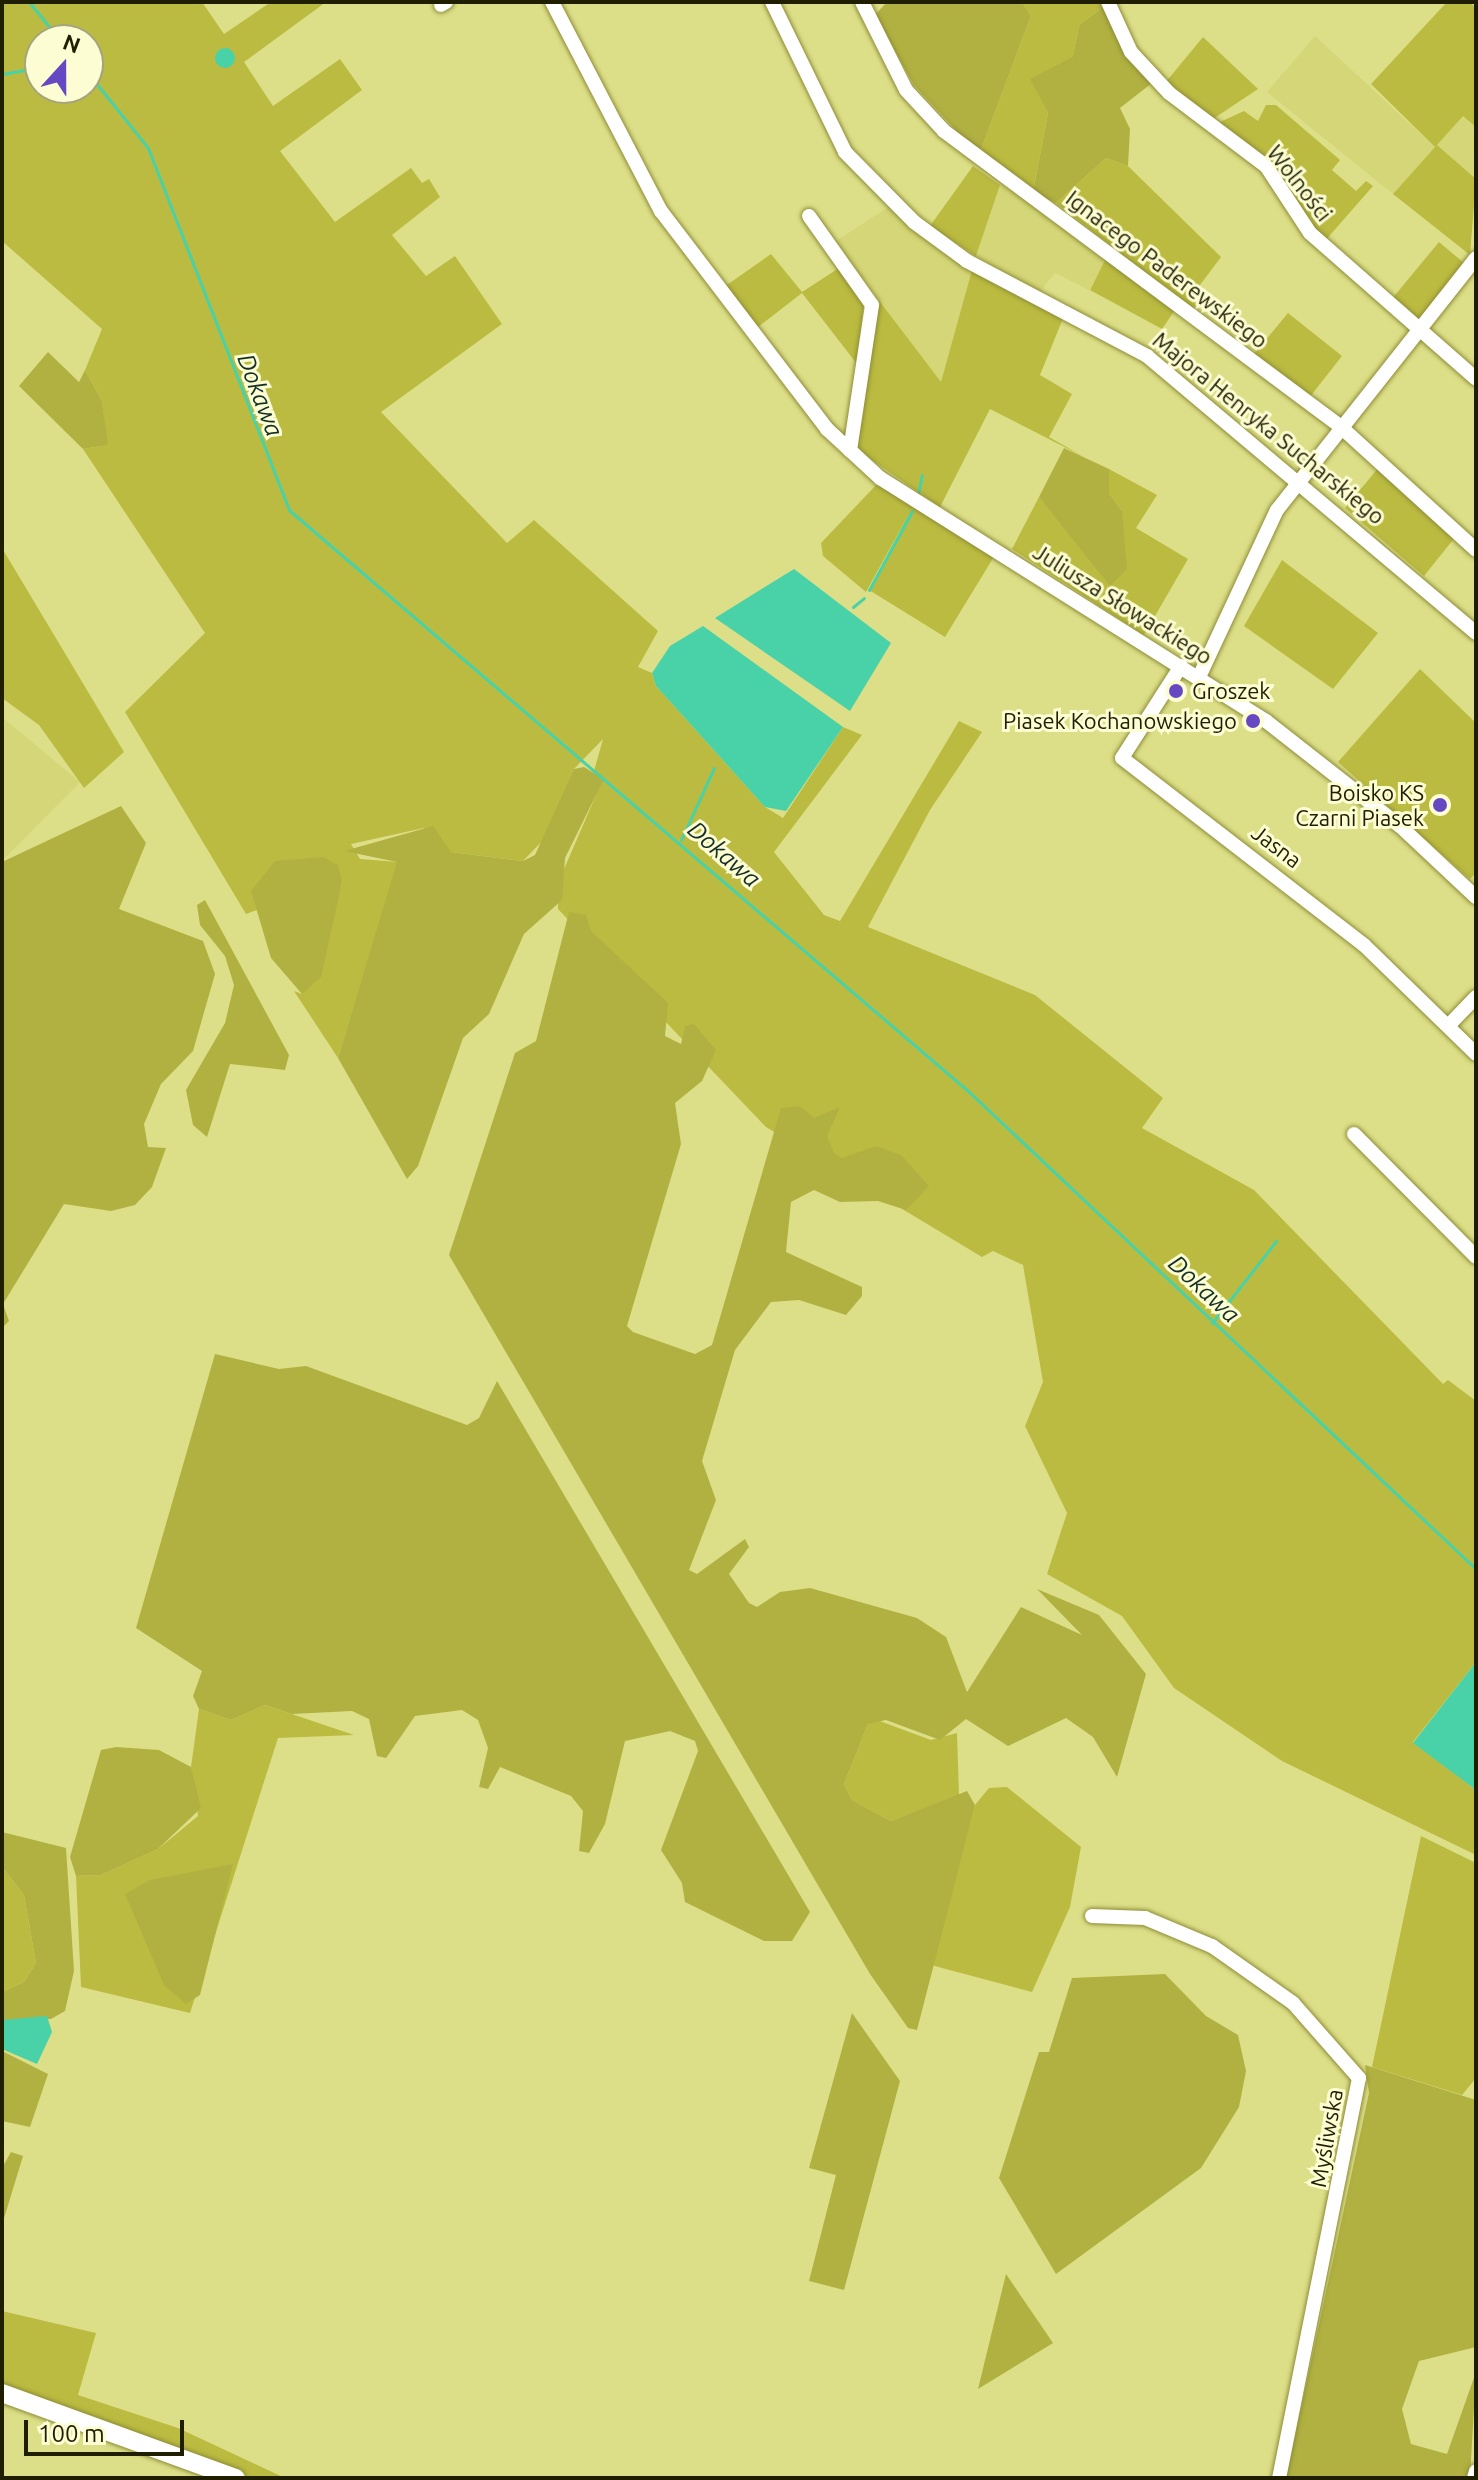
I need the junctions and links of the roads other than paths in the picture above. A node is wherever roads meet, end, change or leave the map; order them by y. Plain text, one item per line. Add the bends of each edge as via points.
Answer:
1 (552, 2) edge
2 (772, 2) edge
3 (862, 2) edge
4 (1108, 2) edge
5 (809, 220) dead end
6 (1476, 258) edge
7 (1419, 329) junction
8 (1476, 379) edge
9 (1342, 428) junction
10 (850, 450) junction
11 (1300, 478) junction
12 (1476, 550) edge
13 (1476, 633) edge
14 (1181, 666) junction
15 (1199, 677) junction
16 (1476, 897) edge
17 (1476, 997) edge
18 (1449, 1025) junction
19 (1476, 1054) edge
20 (1354, 1134) dead end
21 (1476, 1257) edge
22 (1092, 1916) dead end
23 (2, 2393) edge
24 (1476, 2471) edge
25 (236, 2478) edge
26 (1279, 2478) edge
27 (1474, 2478) edge

1 - 10 street, Juliusza Słowackiego via 661,211
2 - 11 street, Majora Henryka Sucharskiego via 845,152 891,201 967,261 1147,356
3 - 9 street, Ignacego Paderewskiego via 906,90 944,131
4 - 7 street, Wolności via 1131,52 1169,93 1266,166 1299,221
5 - 10 street via 872,305
6 - 7 street
7 - 8 street, Wolności
7 - 9 street
9 - 11 street
9 - 12 street, Ignacego Paderewskiego
10 - 14 street, Juliusza Słowackiego via 880,478
11 - 13 street, Majora Henryka Sucharskiego
11 - 15 street via 1277,510
14 - 15 street, Juliusza Słowackiego
14 - 18 street, Jasna via 1122,758 1307,897
15 - 16 street, Juliusza Słowackiego via 1332,770
17 - 18 street
18 - 19 street, Jasna
20 - 21 street
22 - 26 street, Myśliwska via 1145,1918 1212,1946 1293,2003 1359,2078
23 - 25 main road
24 - 27 street

